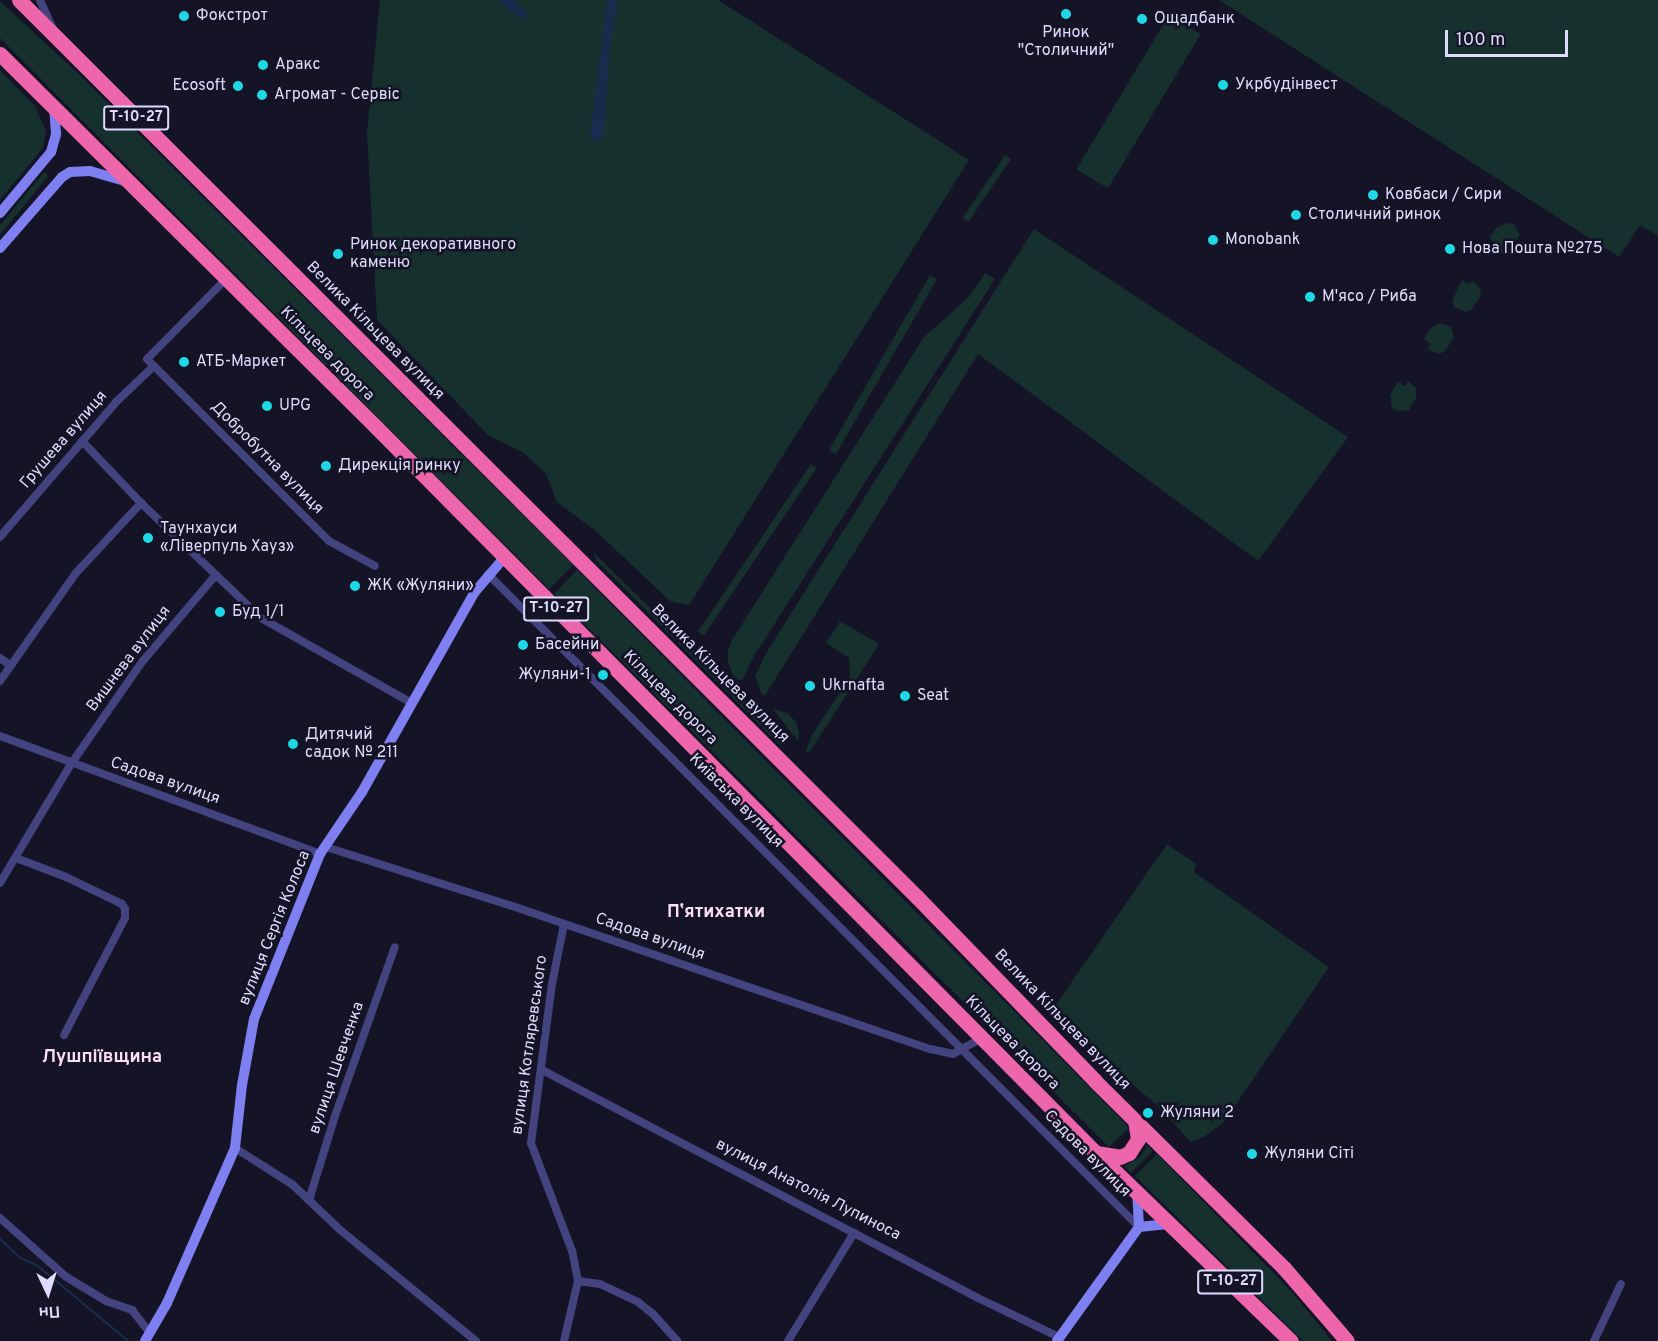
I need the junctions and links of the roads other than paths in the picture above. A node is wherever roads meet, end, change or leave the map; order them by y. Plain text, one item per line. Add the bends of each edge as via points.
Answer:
1 (19, 0) edge
2 (40, 0) edge
3 (59, 40) junction
4 (0, 54) edge
5 (54, 108) junction
6 (128, 182) junction
7 (0, 213) edge
8 (0, 248) edge
9 (226, 279) junction
10 (154, 366) junction
11 (82, 441) junction
12 (141, 503) junction
13 (0, 537) edge
14 (504, 558) junction
15 (375, 566) dead end
16 (488, 574) junction
17 (215, 576) junction
18 (0, 658) edge
19 (10, 665) junction
20 (0, 681) edge
21 (410, 702) junction
22 (0, 736) edge
23 (71, 764) junction
24 (323, 850) junction
25 (16, 858) junction
26 (0, 883) edge
27 (564, 924) junction
28 (395, 947) dead end
29 (64, 1035) dead end
30 (982, 1038) junction
31 (963, 1051) junction
32 (543, 1070) junction
33 (1135, 1121) junction
34 (234, 1148) junction
35 (1096, 1153) junction
36 (1137, 1193) junction
37 (309, 1200) junction
38 (0, 1218) edge
39 (1168, 1224) junction
40 (1139, 1227) junction
41 (854, 1233) junction
42 (578, 1281) junction
43 (1621, 1284) dead end
44 (147, 1339) edge
45 (1058, 1339) edge
46 (476, 1341) edge
47 (564, 1341) edge
48 (677, 1341) edge
49 (788, 1341) edge
50 (1291, 1341) edge
51 (1347, 1341) edge
52 (1594, 1341) edge

1 - 3 highway, Т-10-27
2 - 3 street
3 - 33 highway, Велика Кільцева вулиця / Т-10-27 via 901,880
4 - 5 highway, Кільцева дорога / Т-10-27
5 - 6 highway, Кільцева дорога / Т-10-27
5 - 7 street via 56,134 51,152
6 - 8 street via 90,171 70,172
6 - 9 highway, Кільцева дорога / Т-10-27
9 - 10 street, Добробутна вулиця via 147,359
9 - 14 highway, Кільцева дорога / Т-10-27
10 - 11 street, Грушева вулиця
10 - 15 street, Добробутна вулиця via 329,540
11 - 12 street
11 - 13 street, Грушева вулиця
12 - 17 street
12 - 19 street via 76,573
14 - 16 street, вулиця Сергія Колоса
14 - 30 highway, Кільцева дорога / Т-10-27
16 - 21 street, вулиця Сергія Колоса
16 - 31 street, Київська вулиця
17 - 21 street via 261,618
17 - 23 street, Вишнева вулиця via 142,662
18 - 19 street
19 - 20 street
21 - 24 street, вулиця Сергія Колоса via 362,792
22 - 23 street, Садова вулиця
23 - 24 street, Садова вулиця
23 - 25 street, Вишнева вулиця
24 - 27 street, Садова вулиця
24 - 34 street, вулиця Сергія Колоса via 254,1019
25 - 26 street, Вишнева вулиця
25 - 29 street via 66,877 125,909 125,918
27 - 31 street, Садова вулиця via 930,1049 953,1054
27 - 32 street, вулиця Котляревського via 552,984
28 - 37 street, вулиця Шевченка
30 - 31 street
30 - 35 highway, Кільцева дорога / Т-10-27
31 - 40 street, Садова вулиця
32 - 41 street, вулиця Анатолія Лупиноса
32 - 42 street, вулиця Котляревського via 531,1148 572,1251
33 - 35 highway via 1138,1139 1129,1154 1120,1157
33 - 51 highway, Велика Кільцева вулиця / Т-10-27 via 1284,1268
34 - 37 street
34 - 44 street, вулиця Сергія Колоса via 180,1276
35 - 36 highway, Кільцева дорога / Т-10-27
36 - 39 highway, Кільцева дорога / Т-10-27
36 - 40 street
37 - 46 street
38 - 44 street via 65,1276 106,1301 132,1310
39 - 40 street
39 - 50 highway, Кільцева дорога / Т-10-27
40 - 45 street
41 - 45 street, вулиця Анатолія Лупиноса
41 - 49 street
42 - 47 street, вулиця Котляревського
42 - 48 street via 600,1284 638,1302
43 - 52 street

